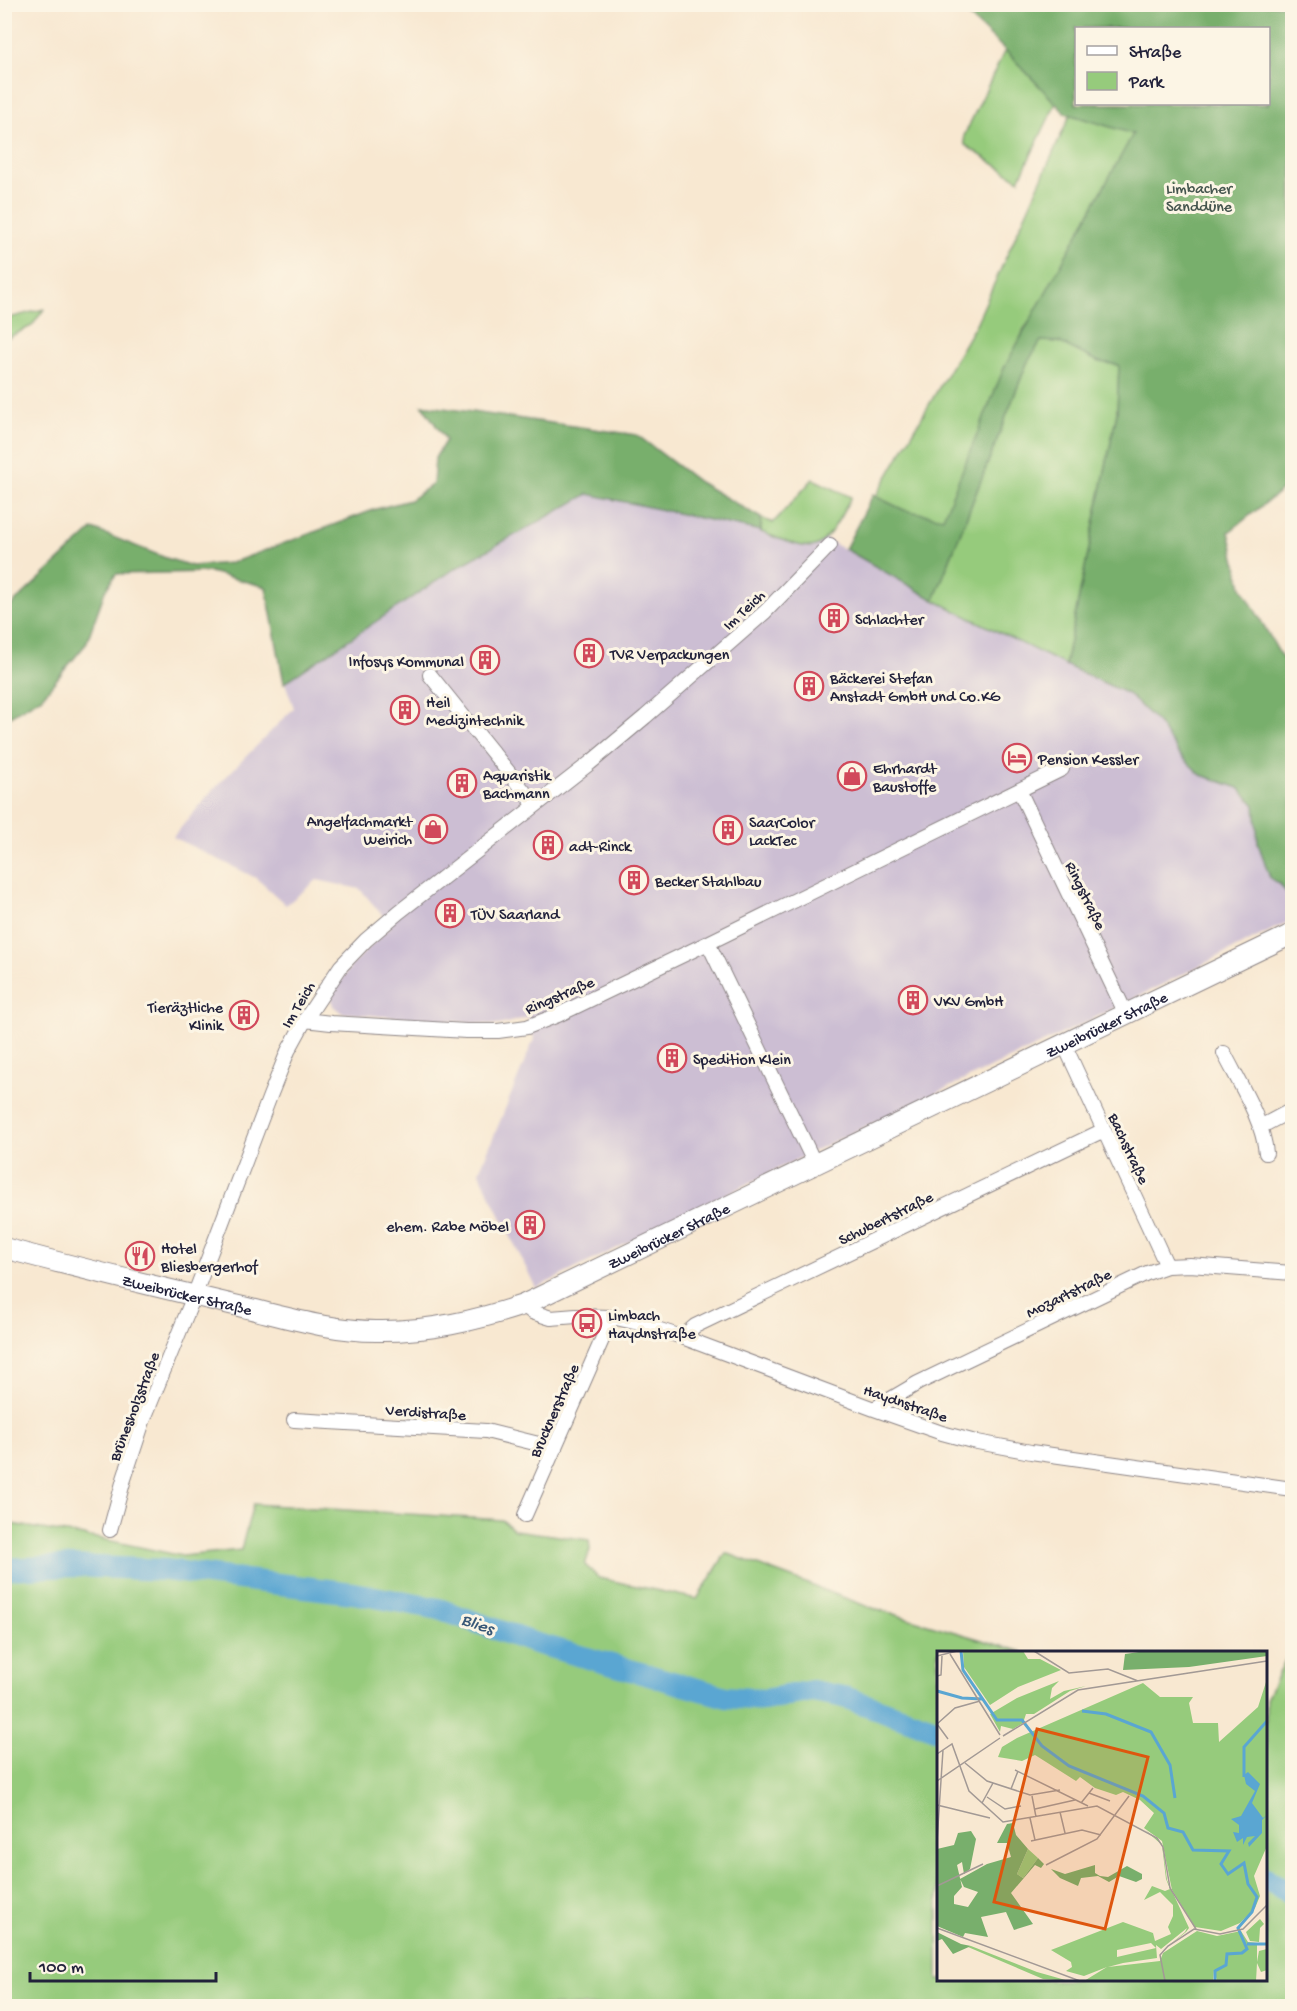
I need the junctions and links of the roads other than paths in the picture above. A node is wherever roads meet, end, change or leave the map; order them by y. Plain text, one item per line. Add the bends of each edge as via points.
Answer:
1 (830, 545) dead end
2 (430, 675) dead end
3 (1062, 769) dead end
4 (1019, 790) junction
5 (535, 805) junction
6 (1293, 934) edge
7 (708, 943) junction
8 (1126, 1014) junction
9 (305, 1020) junction
10 (1064, 1044) junction
11 (1224, 1053) dead end
12 (1293, 1110) edge
13 (1260, 1127) junction
14 (1104, 1130) junction
15 (1266, 1153) dead end
16 (815, 1164) junction
17 (4, 1248) edge
18 (1167, 1266) junction
19 (1293, 1273) edge
20 (194, 1296) junction
21 (523, 1305) junction
22 (612, 1317) junction
23 (682, 1337) junction
24 (874, 1409) junction
25 (294, 1420) dead end
26 (555, 1448) junction
27 (1293, 1489) edge
28 (525, 1515) dead end
29 (111, 1530) dead end

1 - 5 street, Im Teich via 725,648
2 - 5 street
3 - 4 street, Ringstraße
4 - 7 street, Ringstraße
4 - 8 street, Ringstraße
5 - 9 street, Im Teich via 366,940 341,966
6 - 8 street, Zweibrücker Straße
7 - 9 street, Ringstraße via 527,1027 466,1031
7 - 16 street
8 - 10 street, Zweibrücker Straße
9 - 20 street, Im Teich via 288,1051
10 - 14 street, Bachstraße
10 - 16 street, Zweibrücker Straße
11 - 13 street
12 - 13 street
13 - 15 street
14 - 18 street, Bachstraße
14 - 23 street, Schubertstraße via 695,1326
16 - 21 street, Zweibrücker Straße
17 - 20 street, Zweibrücker Straße
18 - 19 street, Mozartstraße
18 - 24 street, Mozartstraße via 1066,1310
20 - 21 street, Zweibrücker Straße via 290,1318 374,1331 456,1324
20 - 29 street, Brünesholzstraße via 143,1421
21 - 22 street, Haydnstraße via 551,1318
22 - 23 street, Haydnstraße
22 - 26 street, Brucknerstraße
23 - 24 street, Haydnstraße
24 - 27 street, Haydnstraße via 984,1443
25 - 26 street, Verdistraße via 486,1431
26 - 28 street, Brucknerstraße

